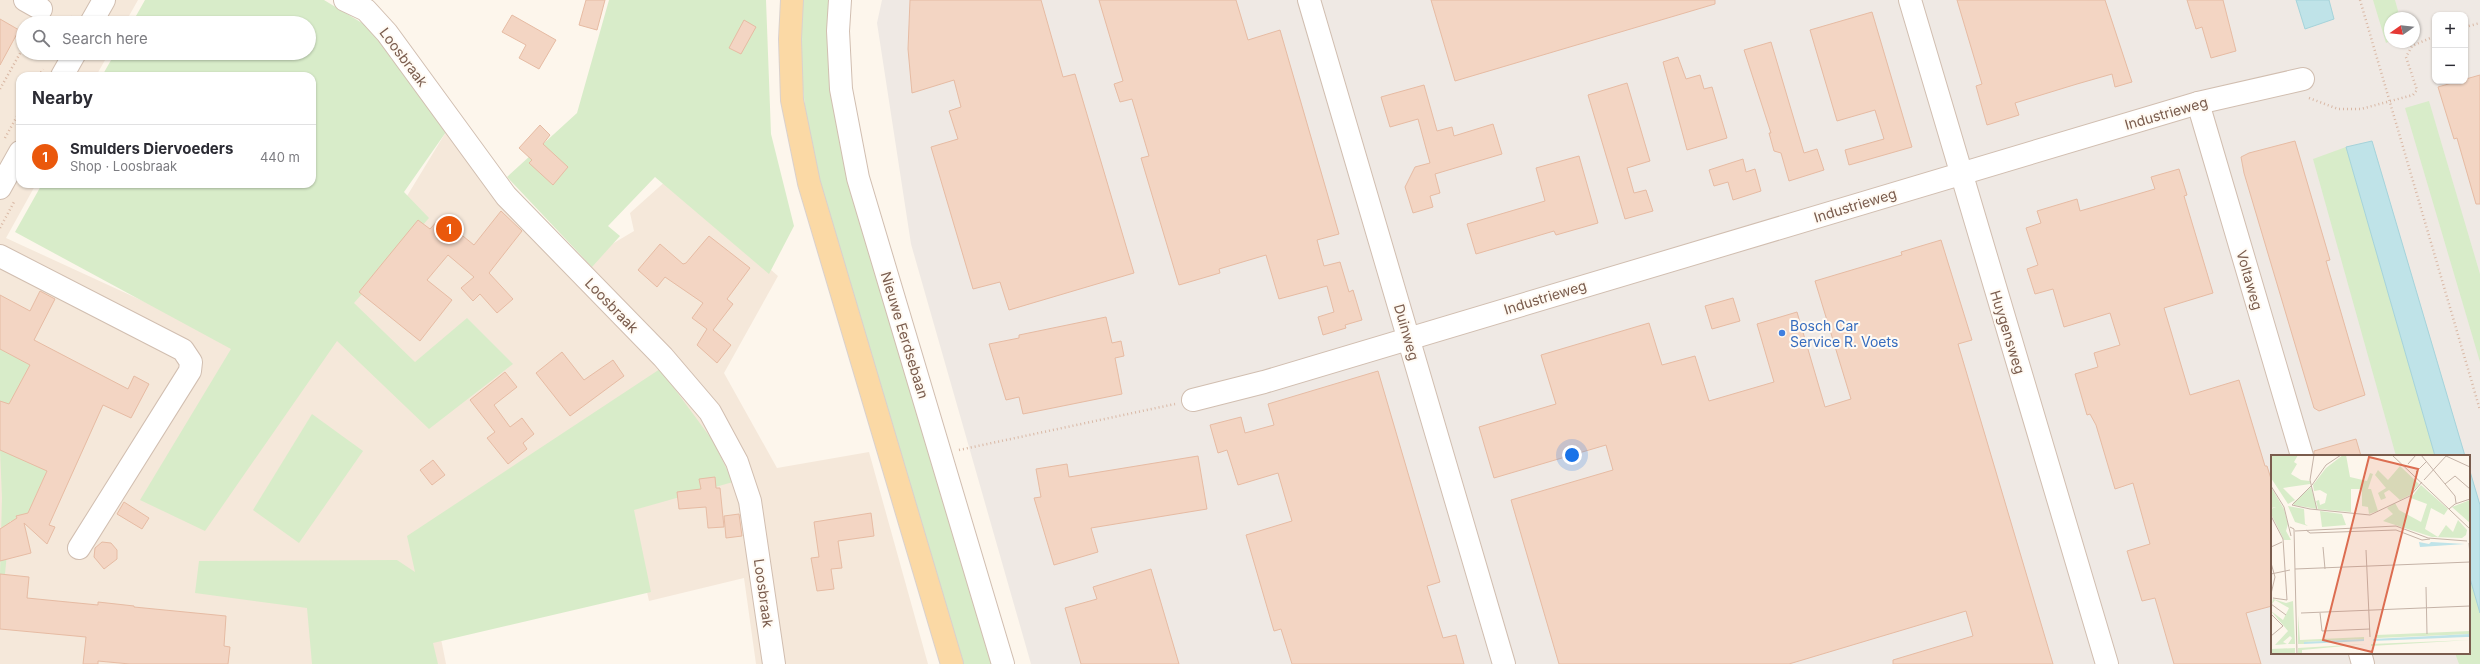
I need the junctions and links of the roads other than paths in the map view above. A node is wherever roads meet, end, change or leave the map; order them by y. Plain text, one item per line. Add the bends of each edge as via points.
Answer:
1 (104, 0) edge
2 (345, 0) edge
3 (792, 0) edge
4 (840, 0) edge
5 (1309, 0) edge
6 (1910, 0) edge
7 (95, 16) edge
8 (71, 60) edge
9 (64, 72) edge
10 (2303, 87) road end
11 (2198, 104) junction
12 (12, 146) edge
13 (1961, 173) junction
14 (9, 192) edge
15 (0, 256) edge
16 (1409, 338) junction
17 (1193, 400) road end
18 (2302, 455) edge
19 (79, 548) dead end
20 (2360, 654) edge
21 (774, 664) edge
22 (952, 664) edge
23 (1003, 664) edge
24 (1504, 664) edge
25 (2107, 664) edge
26 (2363, 664) edge

1 - 7 street
2 - 21 street, Loosbraak via 366,10 387,33 506,196 663,357 710,412 737,462 750,501
3 - 22 main road via 792,100 808,183
4 - 23 street, Nieuwe Eerdsebaan via 838,31 841,89 858,178
5 - 16 street, Duinweg
6 - 13 street, Huygensweg
8 - 9 street
10 - 11 street, Industrieweg
11 - 13 street, Industrieweg
11 - 18 street, Voltaweg
12 - 14 street
13 - 16 street, Industrieweg
13 - 25 street, Huygensweg
15 - 19 street via 183,350 191,362 190,371
16 - 17 street, Industrieweg via 1264,382
16 - 24 street, Duinweg
20 - 26 street

